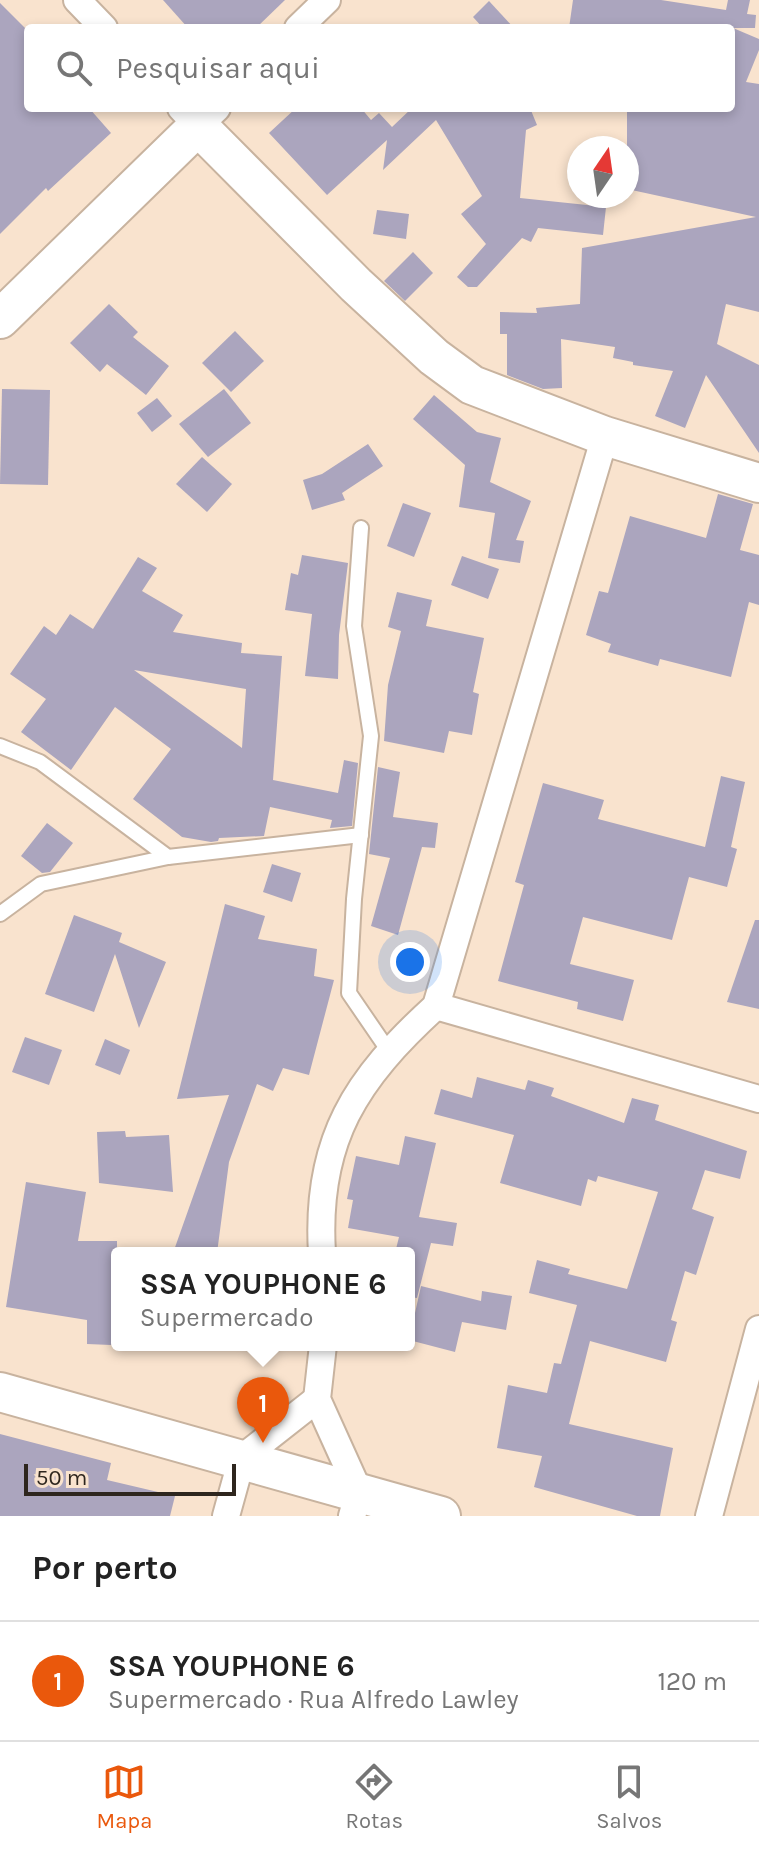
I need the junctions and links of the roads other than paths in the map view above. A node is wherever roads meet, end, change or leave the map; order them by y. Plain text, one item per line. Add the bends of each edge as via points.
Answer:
1 (77, 0) edge
2 (327, 0) edge
3 (100, 24) edge
4 (302, 24) edge
5 (199, 114) edge
6 (0, 319) edge
7 (605, 436) junction
8 (759, 483) edge
9 (361, 528) dead end
10 (0, 746) edge
11 (361, 835) junction
12 (168, 857) junction
13 (0, 914) edge
14 (436, 1006) junction
15 (388, 1050) junction
16 (759, 1099) edge
17 (322, 1247) edge
18 (759, 1329) edge
19 (322, 1351) edge
20 (0, 1392) edge
21 (317, 1399) junction
22 (242, 1458) junction
23 (355, 1504) edge
24 (226, 1516) edge
25 (441, 1516) edge
26 (709, 1516) edge

1 - 3 street
2 - 4 street
5 - 6 street
5 - 7 street via 356,285 434,357 472,385
7 - 8 street
7 - 14 street
9 - 11 lane via 354,626 371,736
10 - 12 lane via 40,762
11 - 12 lane
11 - 15 lane via 349,993
12 - 13 lane via 41,884
14 - 15 street
14 - 16 street
15 - 17 street via 352,1099 329,1158
18 - 26 street
19 - 21 street
20 - 22 street
21 - 22 street
21 - 23 street
22 - 23 street
22 - 24 street
23 - 25 street

